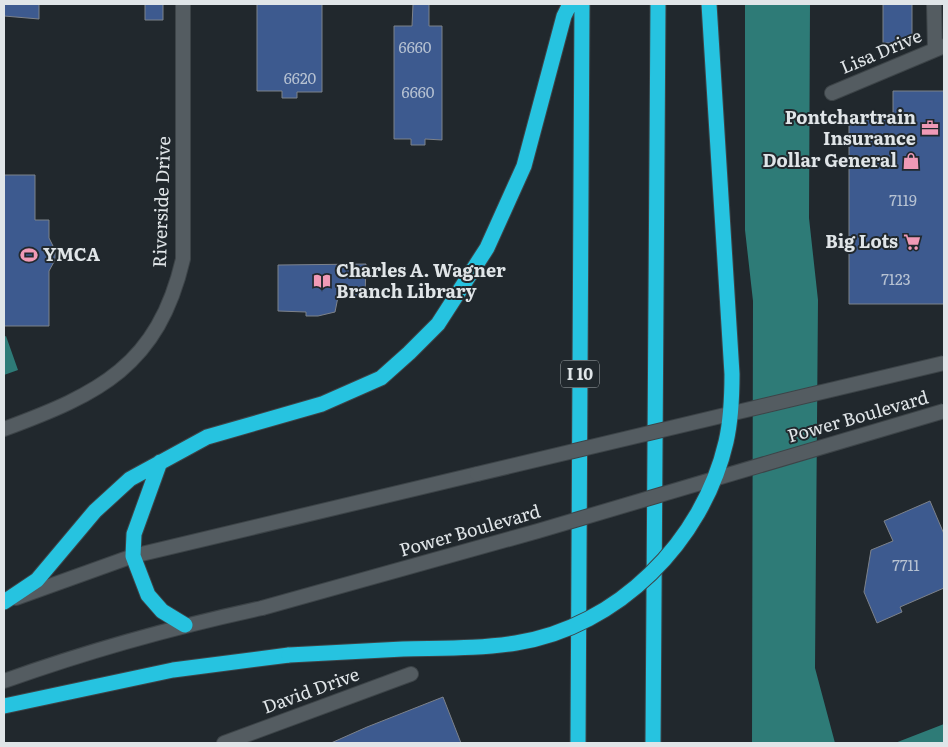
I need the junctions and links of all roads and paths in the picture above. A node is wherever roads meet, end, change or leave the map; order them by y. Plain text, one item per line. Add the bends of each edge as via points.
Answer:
1 (183, 4) edge
2 (570, 4) edge
3 (582, 4) edge
4 (658, 4) edge
5 (709, 4) edge
6 (934, 4) edge
7 (940, 48) edge
8 (832, 93) dead end
9 (944, 363) edge
10 (944, 411) edge
11 (4, 429) edge
12 (160, 462) junction
13 (133, 556) junction
14 (4, 602) edge
15 (185, 624) junction
16 (411, 674) dead end
17 (4, 681) edge
18 (4, 706) edge
19 (224, 743) edge
20 (578, 743) edge
21 (653, 743) edge

1 - 11 main road, Riverside Drive via 183,259 170,301 157,329 137,357 94,390
2 - 12 highway via 524,166 487,248 438,324 380,378 322,404 207,438
3 - 20 highway, I 10
4 - 21 highway
5 - 18 highway, bridge via 732,400 726,442 703,504 661,564 637,587 600,613 561,632 517,643 289,655 173,670
6 - 7 main road
7 - 8 main road, Lisa Drive
9 - 13 main road, Power Boulevard, bridge
10 - 15 main road, Power Boulevard, bridge via 538,531 262,608
12 - 13 highway via 134,534
12 - 14 highway via 130,479 95,511 37,580
13 - 14 main road, Power Boulevard
13 - 15 highway via 148,594 162,611
15 - 17 main road, Power Boulevard via 79,654
16 - 19 main road, David Drive

